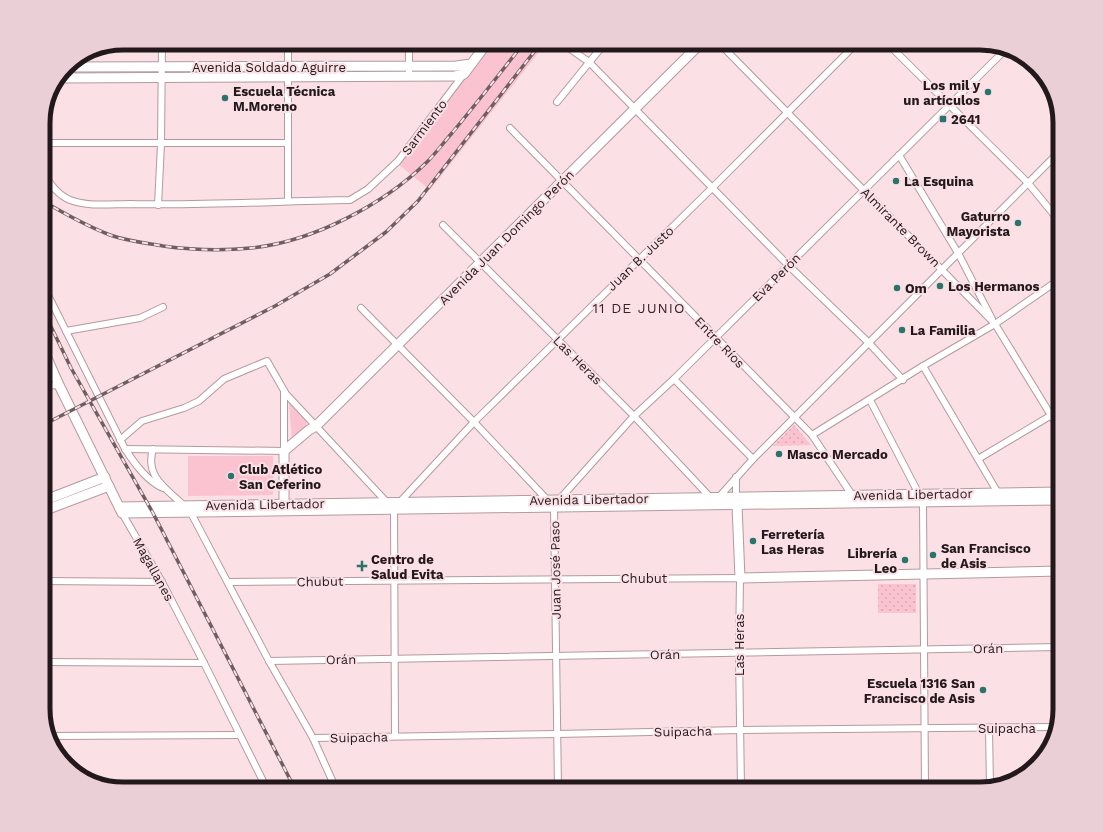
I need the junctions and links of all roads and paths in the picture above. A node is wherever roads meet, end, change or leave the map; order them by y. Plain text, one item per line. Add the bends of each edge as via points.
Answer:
1 (162, 50) edge
2 (288, 50) edge
3 (409, 50) edge
4 (482, 50) edge
5 (572, 50) edge
6 (599, 50) edge
7 (687, 50) edge
8 (694, 50) edge
9 (726, 50) edge
10 (850, 50) edge
11 (893, 50) edge
12 (1001, 53) edge
13 (589, 62) junction
14 (471, 64) junction
15 (409, 66) junction
16 (76, 67) edge
17 (162, 67) junction
18 (288, 67) junction
19 (464, 74) junction
20 (288, 77) junction
21 (409, 77) junction
22 (66, 78) edge
23 (162, 78) junction
24 (557, 102) dead end
25 (949, 105) junction
26 (633, 107) junction
27 (787, 112) junction
28 (510, 128) dead end
29 (50, 143) edge
30 (288, 143) junction
31 (161, 144) junction
32 (899, 155) junction
33 (1053, 158) edge
34 (560, 179) junction
35 (50, 183) edge
36 (1028, 183) junction
37 (712, 188) junction
38 (864, 190) junction
39 (288, 201) junction
40 (158, 205) junction
41 (1053, 213) edge
42 (443, 225) dead end
43 (958, 253) junction
44 (639, 259) junction
45 (479, 261) junction
46 (788, 265) junction
47 (942, 269) junction
48 (1053, 284) edge
49 (50, 299) edge
50 (163, 307) dead end
51 (361, 308) dead end
52 (996, 324) junction
53 (66, 331) junction
54 (716, 338) junction
55 (557, 339) junction
56 (396, 343) junction
57 (869, 343) junction
58 (50, 365) edge
59 (923, 366) junction
60 (674, 379) junction
61 (903, 380) junction
62 (50, 386) edge
63 (59, 386) junction
64 (284, 392) junction
65 (870, 400) junction
66 (634, 416) junction
67 (1051, 416) junction
68 (795, 418) junction
69 (1053, 419) edge
70 (474, 422) junction
71 (312, 426) junction
72 (812, 435) junction
73 (120, 440) junction
74 (125, 449) junction
75 (153, 450) junction
76 (284, 451) junction
77 (978, 459) junction
78 (753, 460) junction
79 (104, 477) junction
80 (736, 477) junction
81 (109, 486) junction
82 (163, 488) junction
83 (1053, 492) edge
84 (998, 493) junction
85 (852, 495) junction
86 (714, 497) junction
87 (50, 498) edge
88 (921, 498) junction
89 (547, 500) junction
90 (1053, 500) edge
91 (736, 501) junction
92 (556, 504) junction
93 (394, 505) junction
94 (50, 508) edge
95 (284, 508) junction
96 (188, 509) junction
97 (121, 510) junction
98 (1053, 571) edge
99 (923, 574) junction
100 (740, 578) junction
101 (555, 579) junction
102 (394, 580) junction
103 (50, 581) edge
104 (162, 582) junction
105 (228, 582) junction
106 (1053, 647) edge
107 (923, 649) junction
108 (738, 652) junction
109 (556, 655) junction
110 (394, 658) junction
111 (269, 661) junction
112 (50, 662) edge
113 (204, 663) junction
114 (1051, 727) edge
115 (924, 728) junction
116 (989, 728) junction
117 (741, 730) junction
118 (558, 734) junction
119 (239, 735) junction
120 (56, 736) edge
121 (395, 736) junction
122 (312, 738) junction
123 (990, 781) edge
124 (263, 782) edge
125 (333, 782) edge
126 (558, 782) edge
127 (741, 782) edge
128 (925, 782) edge

1 - 17 street
2 - 18 street
3 - 15 street
4 - 14 main road, Sarmiento
5 - 13 street
6 - 13 street
7 - 26 main road, Avenida Juan Domingo Perón
8 - 26 main road, Avenida Juan Domingo Perón
9 - 27 street, Almirante Brown
10 - 27 street, Juan B. Justo
11 - 25 street
12 - 25 street, Eva Perón
13 - 24 street
13 - 26 street
14 - 15 main road, Avenida Soldado Aguirre
14 - 19 main road, Sarmiento
15 - 18 main road, Avenida Soldado Aguirre
15 - 21 street
16 - 17 main road, Avenida Soldado Aguirre
17 - 18 main road, Avenida Soldado Aguirre
17 - 23 street
18 - 20 street
19 - 21 main road, Avenida Soldado Aguirre
19 - 39 street, Sarmiento via 398,161 368,189 350,200
20 - 21 main road, Avenida Soldado Aguirre
20 - 23 main road, Avenida Soldado Aguirre
20 - 30 street
22 - 23 main road, Avenida Soldado Aguirre
23 - 31 street
25 - 32 street, Eva Perón
25 - 36 street
26 - 34 main road, Avenida Juan Domingo Perón
26 - 37 street
27 - 37 street, Juan B. Justo
27 - 38 street, Almirante Brown
28 - 34 street, Entre Ríos
29 - 31 street
30 - 31 street
30 - 39 street
31 - 40 street
32 - 38 street, Eva Perón
32 - 43 street
33 - 36 street
34 - 44 street, Entre Ríos
34 - 45 main road, Avenida Juan Domingo Perón
35 - 40 street via 58,192 84,203
36 - 41 street
36 - 43 street
37 - 44 street, Juan B. Justo
37 - 46 street
38 - 46 street, Eva Perón
38 - 47 street, Almirante Brown
39 - 40 street
42 - 45 street, Las Heras
43 - 47 street
43 - 52 street
44 - 54 street, Entre Ríos
44 - 55 street, Juan B. Justo
45 - 55 street, Las Heras
45 - 56 main road, Avenida Juan Domingo Perón
46 - 54 street, Eva Perón
46 - 57 street
47 - 52 street, Almirante Brown
47 - 57 street
48 - 52 street
49 - 53 street
50 - 53 street via 140,318
51 - 56 street
52 - 59 street
52 - 67 street, Almirante Brown
53 - 73 street
54 - 60 street, Eva Perón
54 - 68 street, Entre Ríos
55 - 66 street, Las Heras
55 - 70 street, Juan B. Justo
56 - 70 street
56 - 71 main road, Avenida Juan Domingo Perón
57 - 61 street
57 - 68 street
58 - 63 main road, Magallanes
59 - 61 street
59 - 77 street
60 - 66 street, Eva Perón
60 - 78 street
61 - 65 street
62 - 63 street
63 - 79 main road, Magallanes
64 - 71 street
64 - 73 street via 267,361 224,379 199,401 142,421
64 - 76 street
65 - 72 street
65 - 88 street
66 - 86 street, Las Heras
66 - 92 street, Eva Perón
67 - 69 street, Almirante Brown
67 - 77 street
68 - 72 street, Entre Ríos
68 - 78 street
70 - 89 street
70 - 93 street, Juan B. Justo
71 - 76 main road, Avenida Juan Domingo Perón
71 - 93 street
72 - 85 street, Entre Ríos
73 - 74 street
74 - 75 street
74 - 82 street via 154,484
75 - 76 street
75 - 82 street via 150,458 153,471
76 - 95 main road
77 - 84 street
78 - 80 street
79 - 81 main road, Magallanes
79 - 87 main road
80 - 86 street
80 - 91 street, Las Heras
81 - 94 main road
81 - 97 main road, Magallanes
82 - 96 street
83 - 84 main road, Avenida Libertador
84 - 88 main road, Avenida Libertador
85 - 88 main road, Avenida Libertador
85 - 91 main road, Avenida Libertador
86 - 91 main road, Avenida Libertador
86 - 92 main road, Avenida Libertador
88 - 90 main road, Avenida Libertador
88 - 91 main road, Avenida Libertador
88 - 99 street
89 - 92 main road, Avenida Libertador
89 - 93 main road, Avenida Libertador
91 - 92 main road, Avenida Libertador
91 - 100 main road, Las Heras
92 - 93 main road, Avenida Libertador
92 - 101 street, Juan José Paso
93 - 95 main road, Avenida Libertador
93 - 102 street
95 - 96 main road, Avenida Libertador
96 - 97 main road, Avenida Libertador
96 - 105 street
97 - 104 street, Magallanes
98 - 99 main road, Chubut
99 - 100 main road, Chubut
99 - 107 street
100 - 101 street, Chubut
100 - 108 street, Las Heras
101 - 102 street, Chubut
101 - 109 street, Juan José Paso
102 - 105 street, Chubut
102 - 110 street
103 - 104 street
104 - 113 street, Magallanes
105 - 111 street
106 - 107 street, Orán
107 - 108 street, Orán
107 - 115 street
108 - 109 street, Orán
108 - 117 street, Las Heras
109 - 110 street, Orán
109 - 118 street, Juan José Paso
110 - 111 street, Orán
110 - 121 street
111 - 122 street
112 - 113 street
113 - 119 street, Magallanes
114 - 116 street, Suipacha
115 - 116 street, Suipacha
115 - 117 street, Suipacha
115 - 128 street
116 - 123 street
117 - 118 street, Suipacha
117 - 127 street, Las Heras
118 - 121 street, Suipacha
118 - 126 street, Juan José Paso
119 - 120 street
119 - 124 street, Magallanes
121 - 122 street, Suipacha
122 - 125 street

